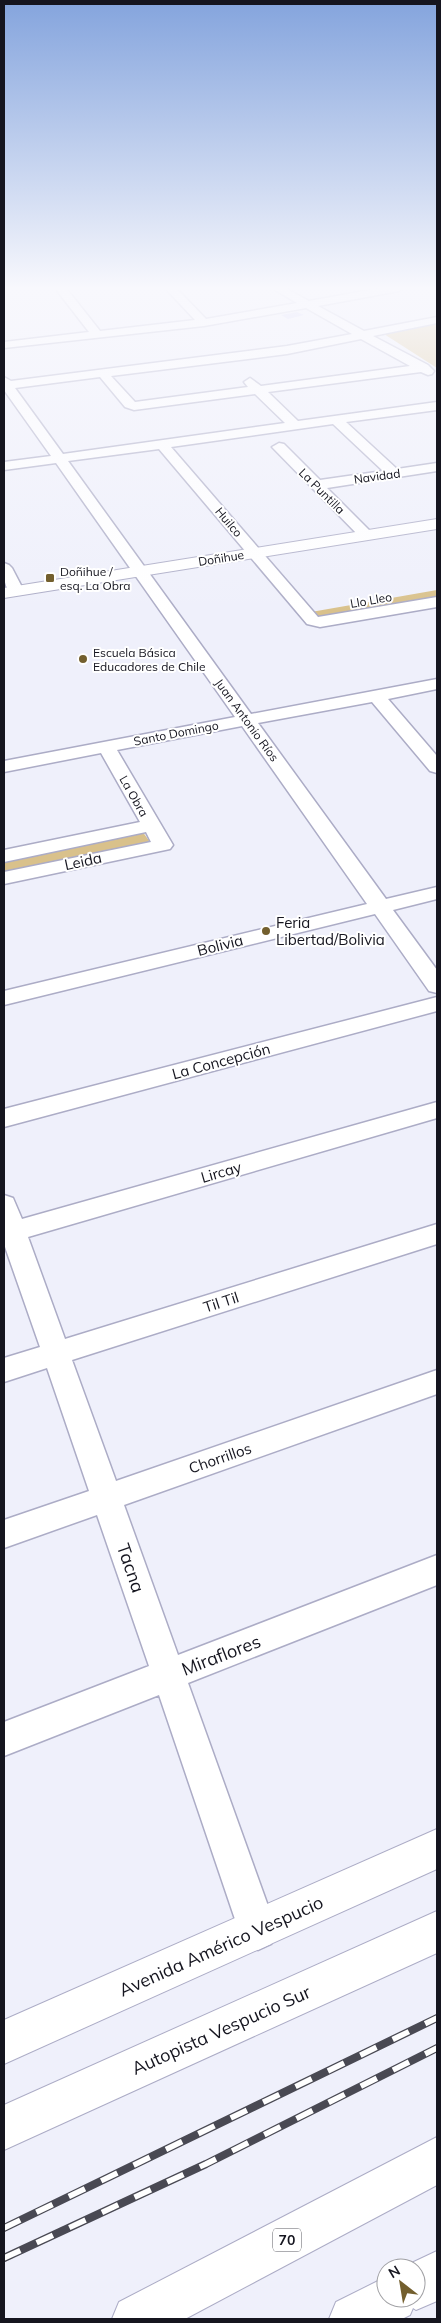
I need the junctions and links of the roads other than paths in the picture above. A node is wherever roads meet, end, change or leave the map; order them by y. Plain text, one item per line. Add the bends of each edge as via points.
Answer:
1 (14, 396) edge
2 (124, 396) edge
3 (204, 396) edge
4 (265, 396) edge
5 (437, 406) edge
6 (336, 420) junction
7 (295, 426) junction
8 (162, 444) junction
9 (279, 447) dead end
10 (437, 457) edge
11 (59, 459) junction
12 (4, 466) edge
13 (437, 467) edge
14 (389, 469) junction
15 (317, 485) junction
16 (437, 524) edge
17 (366, 535) junction
18 (255, 553) junction
19 (4, 568) edge
20 (140, 571) junction
21 (10, 592) edge
22 (437, 599) edge
23 (310, 616) joint
24 (437, 684) edge
25 (376, 696) junction
26 (247, 720) junction
27 (106, 746) junction
28 (4, 766) edge
29 (437, 767) edge
30 (152, 826) junction
31 (163, 845) joint
32 (4, 856) edge
33 (4, 878) edge
34 (437, 893) edge
35 (381, 906) junction
36 (437, 986) edge
37 (5, 993) edge
38 (437, 1004) edge
39 (437, 1110) edge
40 (4, 1118) edge
41 (7, 1223) edge
42 (437, 1234) edge
43 (56, 1354) junction
44 (4, 1370) edge
45 (437, 1382) edge
46 (106, 1498) junction
47 (4, 1534) edge
48 (437, 1570) edge
49 (168, 1675) junction
50 (4, 1739) edge
51 (437, 1849) edge
52 (258, 1931) junction
53 (437, 1932) edge
54 (4, 2042) edge
55 (4, 2128) edge
56 (437, 2160) edge
57 (437, 2274) edge
58 (426, 2280) edge
59 (376, 2307) edge
60 (136, 2319) edge
61 (353, 2319) edge

1 - 11 street, Juan Antonio Ríos
2 - 3 street via 132,405
4 - 7 street
5 - 6 street
6 - 7 street
6 - 14 street
7 - 8 street
8 - 11 street
8 - 18 street, Huilco
9 - 15 street, La Puntilla
10 - 14 street, Navidad
11 - 12 street
11 - 20 street, Juan Antonio Ríos
13 - 14 street, Navidad
14 - 15 street, Navidad
15 - 17 street, La Puntilla
16 - 17 main road, Doñihue
17 - 18 main road, Doñihue
18 - 20 main road, Doñihue
18 - 23 street, Huilco
19 - 21 street
20 - 21 main road, Doñihue
20 - 26 street, Juan Antonio Ríos
22 - 23 street, Llo Lleo
24 - 25 street, Santo Domingo
25 - 26 street, Santo Domingo
25 - 29 street
26 - 27 street, Santo Domingo
26 - 35 street, Juan Antonio Ríos
27 - 28 street, Santo Domingo
27 - 30 street, La Obra
30 - 31 street, La Obra
30 - 32 street, Leida
31 - 33 street, Leida
34 - 35 street, Bolivia
35 - 36 street, Juan Antonio Ríos
35 - 37 street, Bolivia
38 - 40 street, La Concepción
39 - 41 street, Lircay
41 - 43 street, Tacna
42 - 43 street, Til Til
43 - 44 street, Til Til
43 - 46 street, Tacna
45 - 46 street, Chorrillos
46 - 47 street, Chorrillos
46 - 49 street, Tacna
48 - 49 street, Miraflores
49 - 50 street, Miraflores
49 - 52 street, Tacna
51 - 52 main road, Avenida Américo Vespucio
52 - 54 main road, Avenida Américo Vespucio
53 - 55 main road, Autopista Vespucio Sur
56 - 60 main road, 70
57 - 58 main road
59 - 61 main road

